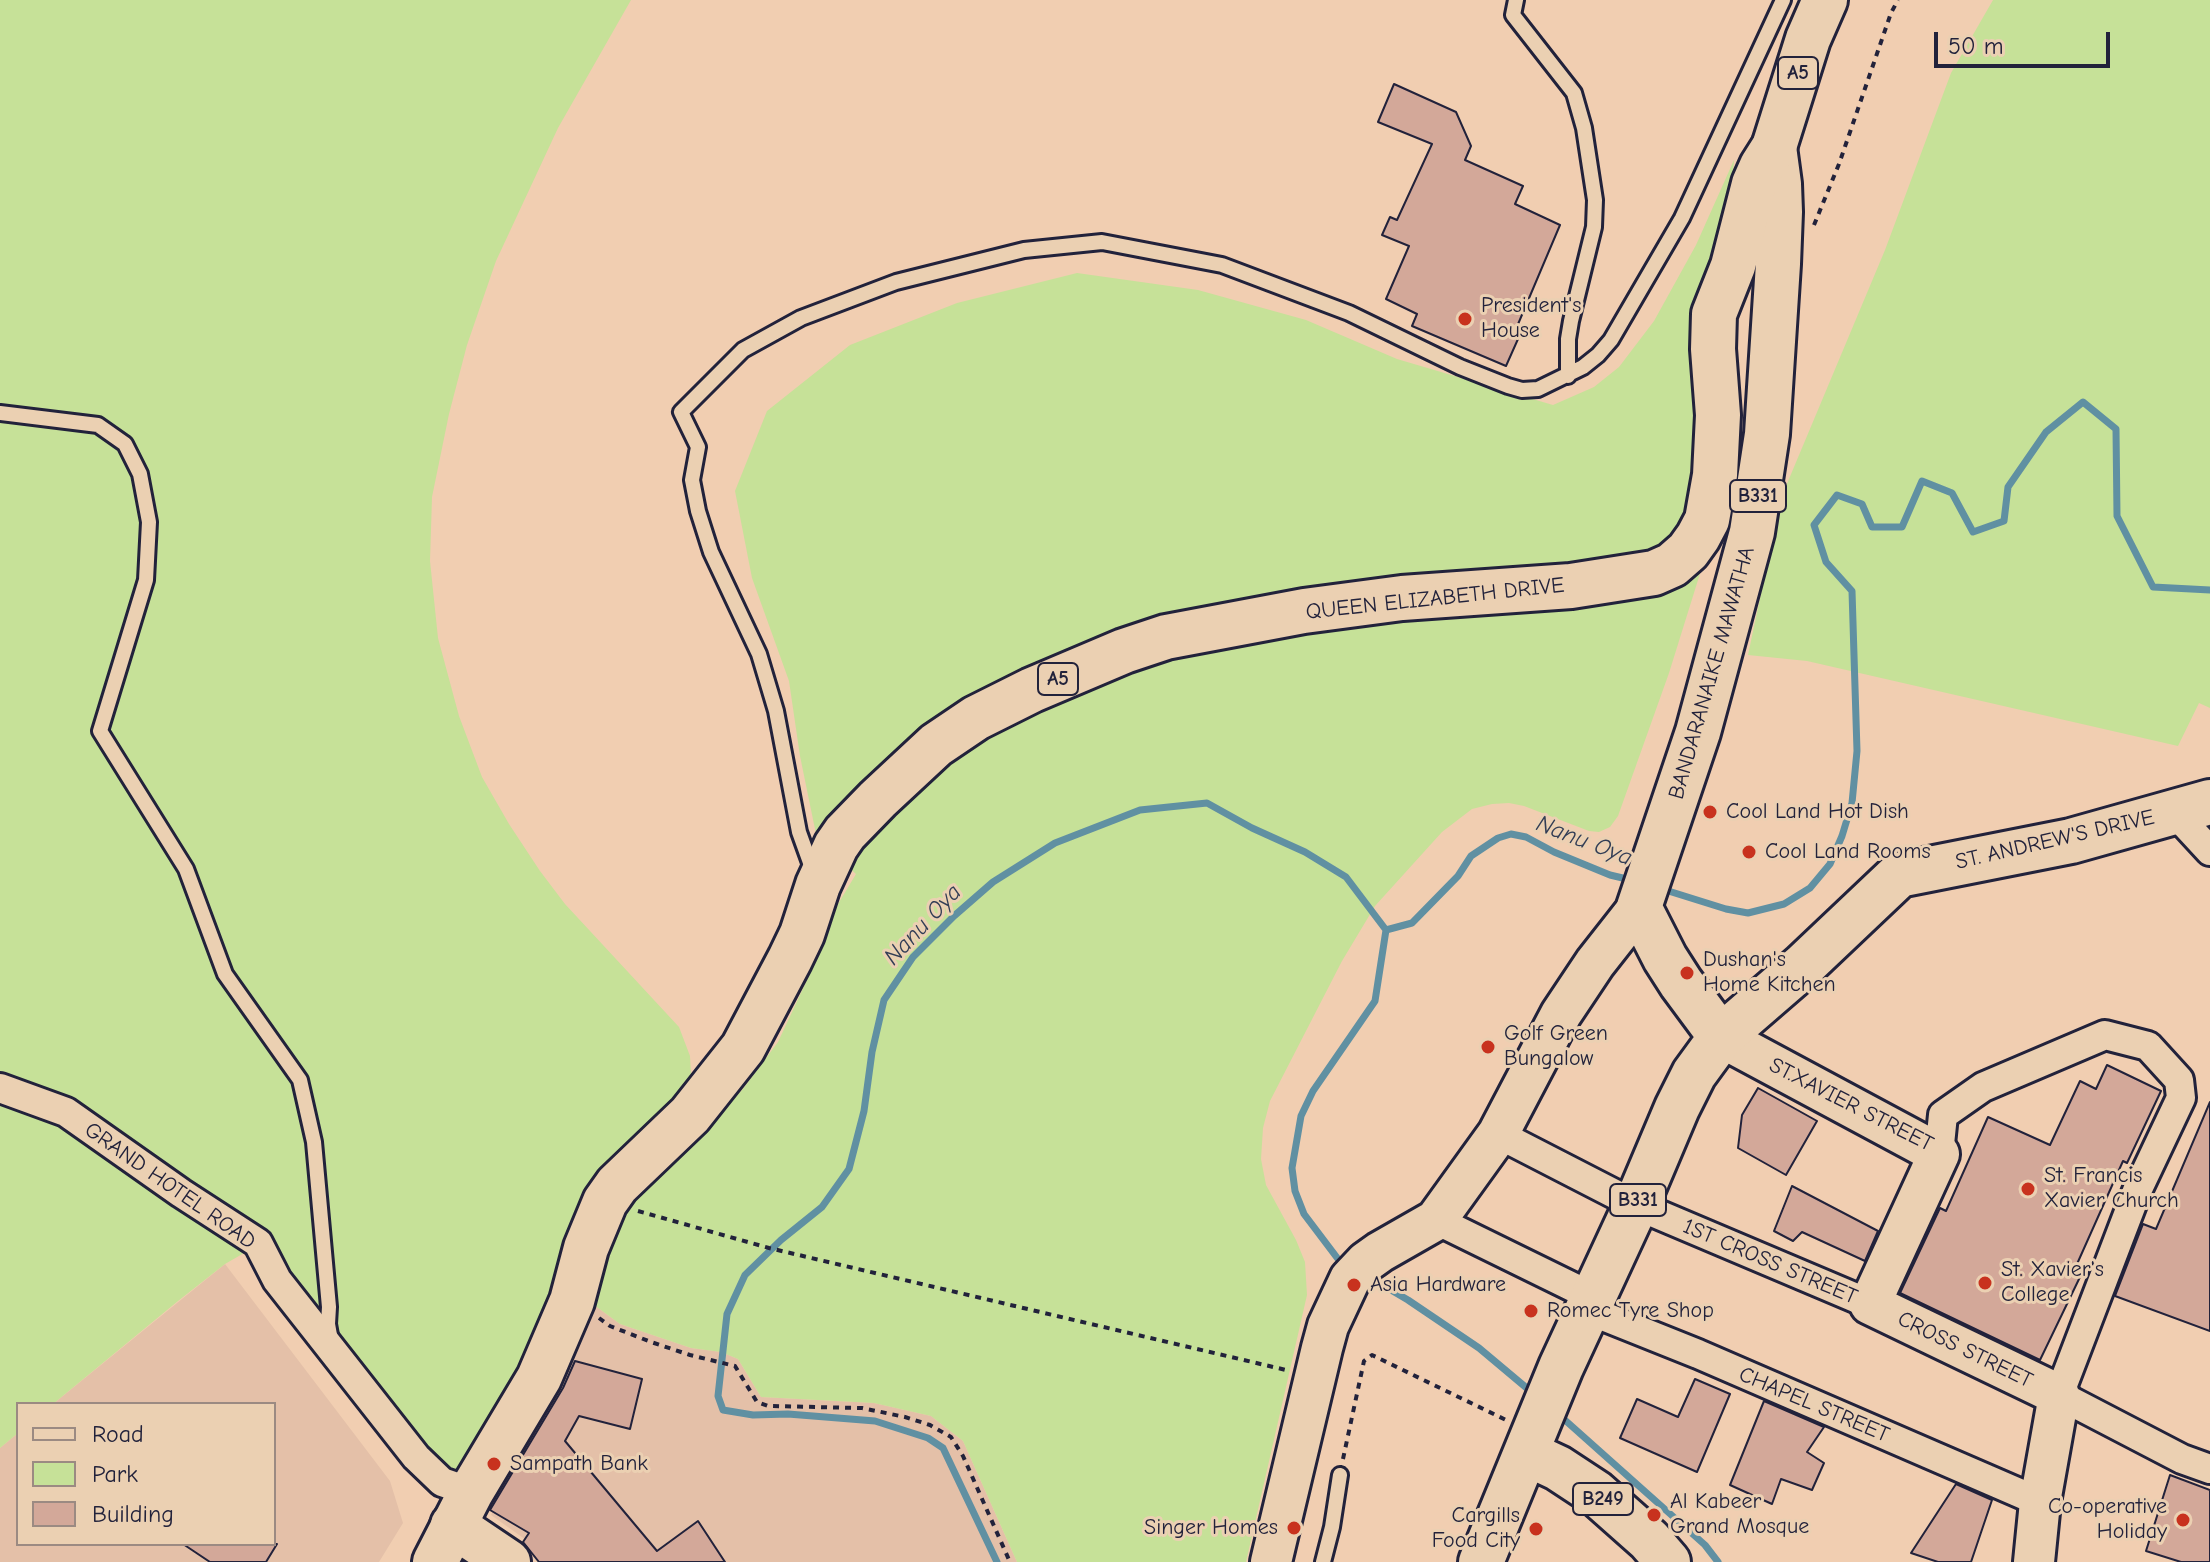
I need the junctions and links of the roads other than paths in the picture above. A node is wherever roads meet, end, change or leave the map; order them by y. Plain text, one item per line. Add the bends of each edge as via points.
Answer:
1 (1516, 0) edge
2 (1783, 0) edge
3 (1825, 0) edge
4 (1774, 147) junction
5 (1568, 376) junction
6 (0, 413) edge
7 (2192, 807) edge
8 (2210, 851) edge
9 (818, 885) junction
10 (1640, 903) junction
11 (1721, 1037) junction
12 (0, 1088) edge
13 (1498, 1134) junction
14 (1939, 1154) junction
15 (1636, 1205) junction
16 (1436, 1220) junction
17 (1591, 1304) junction
18 (1870, 1304) junction
19 (334, 1353) junction
20 (2059, 1395) junction
21 (1530, 1443) junction
22 (2210, 1469) edge
23 (1340, 1475) road end
24 (2040, 1502) junction
25 (453, 1526) edge
26 (508, 1562) edge
27 (1271, 1562) edge
28 (1323, 1562) edge
29 (1481, 1562) edge
30 (1668, 1562) edge
31 (2034, 1562) edge

1 - 5 lane via 1513,15 1574,93 1595,200 1594,227 1568,339
2 - 5 lane via 1682,218 1611,340
3 - 4 main road, A5
4 - 9 main road, QUEEN ELIZABETH DRIVE / A5 via 1754,184 1733,266 1714,314 1718,415 1707,520 1688,551 1672,565 1654,573 1571,586 1304,611 1139,645 1004,704 936,745 845,833
4 - 10 main road, BANDARANAIKE MAWATHA / B331 via 1780,212 1767,434 1752,532 1698,732
5 - 9 lane via 1538,389 1508,386 1349,313 1222,265 1102,242 1024,250 896,282 801,318 743,350 681,412 698,447 692,480 698,511 711,552 759,654 776,711 799,832
6 - 19 lane via 98,425 125,444 140,474 149,522 146,580 100,731 186,869 225,974 300,1080 314,1142
7 - 8 street
7 - 11 main road, ST. ANDREW'S DRIVE via 2071,841 1899,875
9 - 25 main road, QUEEN ELIZABETH DRIVE / A5 via 796,947 743,1048 690,1115 605,1202 539,1378
10 - 11 main road via 1659,948
10 - 13 street via 1561,1014
11 - 14 street, ST.XAVIER STREET
11 - 15 main road, B331 via 1694,1074
12 - 19 street, GRAND HOTEL ROAD via 66,1112 258,1243 277,1280
13 - 15 street, 1ST CROSS STREET
13 - 16 street
14 - 18 street
14 - 20 street, ST.XAVIER STREET via 1943,1115 1983,1087 2105,1035 2148,1046 2179,1080 2181,1098 2137,1191
15 - 17 main road, B331
15 - 18 street, 1ST CROSS STREET
16 - 17 street, CHAPEL STREET
16 - 27 street via 1398,1240 1358,1271 1328,1326
17 - 21 main road, B331
17 - 24 street, CHAPEL STREET
18 - 20 street, CROSS STREET
19 - 25 street, GRAND HOTEL ROAD via 442,1482
20 - 22 street
20 - 24 street, ST.XAVIER STREET
21 - 29 main road, B331
21 - 30 main road, B249 via 1596,1493
23 - 28 lane
24 - 31 street, ST.XAVIER STREET
25 - 26 main road

